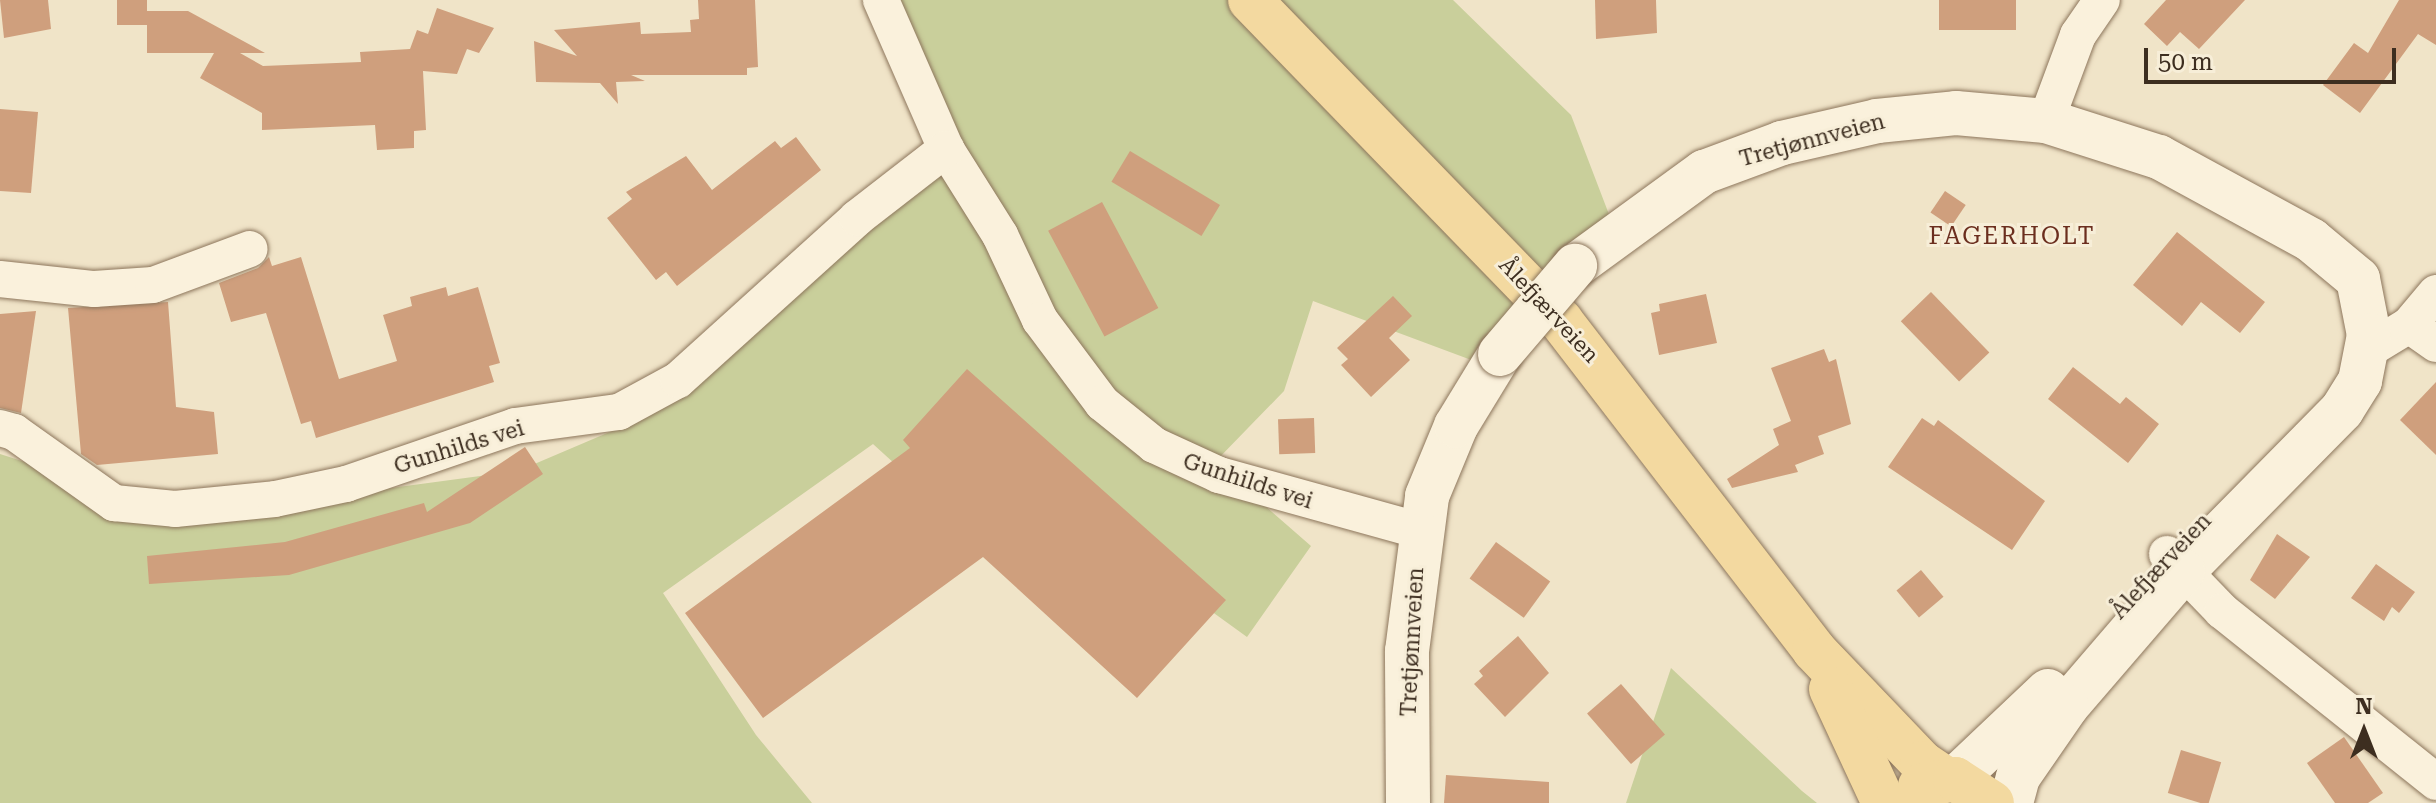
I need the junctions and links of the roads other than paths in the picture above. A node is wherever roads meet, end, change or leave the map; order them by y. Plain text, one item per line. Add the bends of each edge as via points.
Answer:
1 (881, 0) edge
2 (1250, 0) edge
3 (2102, 0) edge
4 (2046, 121) junction
5 (946, 149) junction
6 (250, 249) dead end
7 (0, 279) edge
8 (2436, 293) edge
9 (2423, 335) edge
10 (2365, 352) junction
11 (0, 428) edge
12 (1421, 531) junction
13 (2175, 562) junction
14 (1814, 650) junction
15 (1951, 780) junction
16 (2436, 782) edge
17 (1408, 803) edge
18 (1884, 803) edge
19 (1900, 803) edge
20 (1992, 803) edge
21 (2011, 803) edge

1 - 5 street, Gunhilds vei
2 - 14 main road, Ålefjærveien via 1608,374
3 - 4 street via 2078,35
4 - 10 street, Tretjønnveien via 2159,157 2311,240 2358,279 2368,318
4 - 12 street, Tretjønnveien, bridge via 1921,114 1782,143 1691,179 1575,266 1500,354 1431,480
5 - 11 street, Gunhilds vei via 866,210 678,380 619,412 515,426 304,493 175,509 114,503 14,432
5 - 12 street, Gunhilds vei via 1000,235 1040,320 1082,380 1128,427 1219,475
6 - 7 street via 153,285 69,288
8 - 9 street, Ålefjærveien
9 - 10 street, Ålefjærveien
10 - 13 street, Ålefjærveien via 2337,371
12 - 17 street, Tretjønnveien via 1407,651
13 - 15 street, Ålefjærveien via 2013,729
13 - 16 street via 2222,611
13 - 21 street, Ålefjærveien via 2035,748
14 - 15 main road, Ålefjærveien via 1911,752
14 - 18 main road, Ålefjærveien
15 - 19 main road via 1924,783
15 - 20 main road

